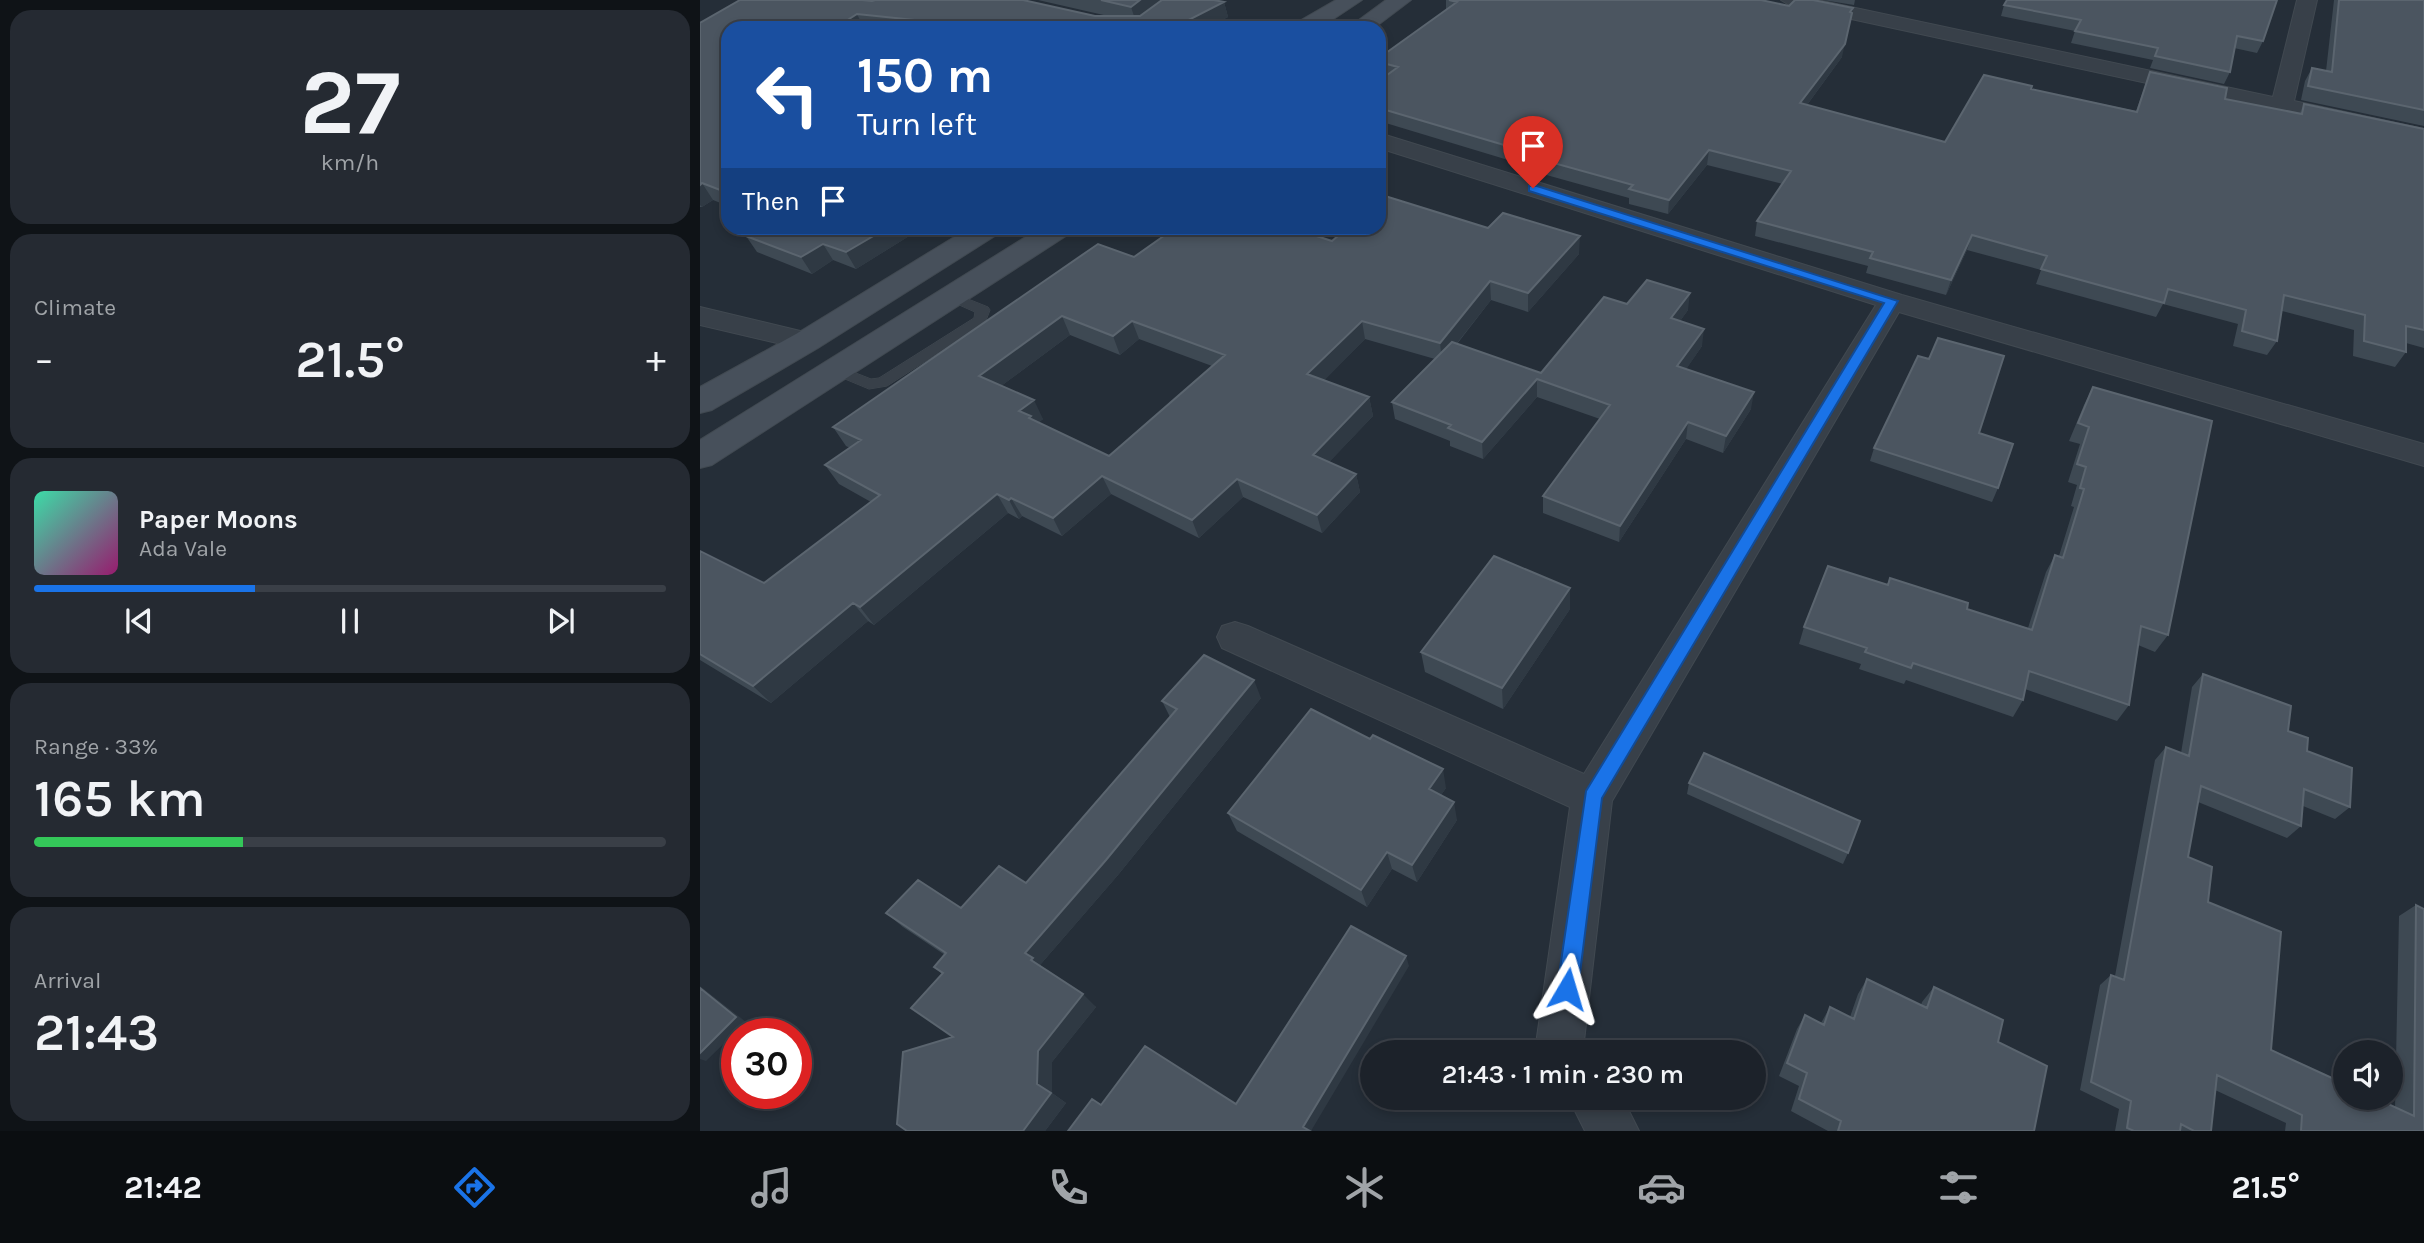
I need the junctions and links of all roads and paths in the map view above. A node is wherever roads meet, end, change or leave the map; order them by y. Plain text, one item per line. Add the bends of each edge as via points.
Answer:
1 (1351, 0) edge
2 (1400, 0) edge
3 (1791, 0) edge
4 (2307, 0) edge
5 (1316, 21) edge
6 (1369, 21) edge
7 (2282, 105) junction
8 (2424, 136) edge
9 (1386, 142) edge
10 (977, 235) edge
11 (1048, 235) edge
12 (1892, 301) junction
13 (700, 316) edge
14 (807, 341) junction
15 (700, 402) edge
16 (2424, 455) edge
17 (700, 456) edge
18 (1235, 637) dead end
19 (1592, 797) junction
20 (1561, 1040) edge
21 (1601, 1110) edge
22 (1614, 1131) edge

1 - 5 main road
2 - 6 main road
3 - 7 street
4 - 7 street
7 - 8 street
9 - 12 street
10 - 14 main road
11 - 17 main road
12 - 16 street
12 - 19 street
13 - 14 street
14 - 15 main road
18 - 19 street
19 - 20 street
21 - 22 street

